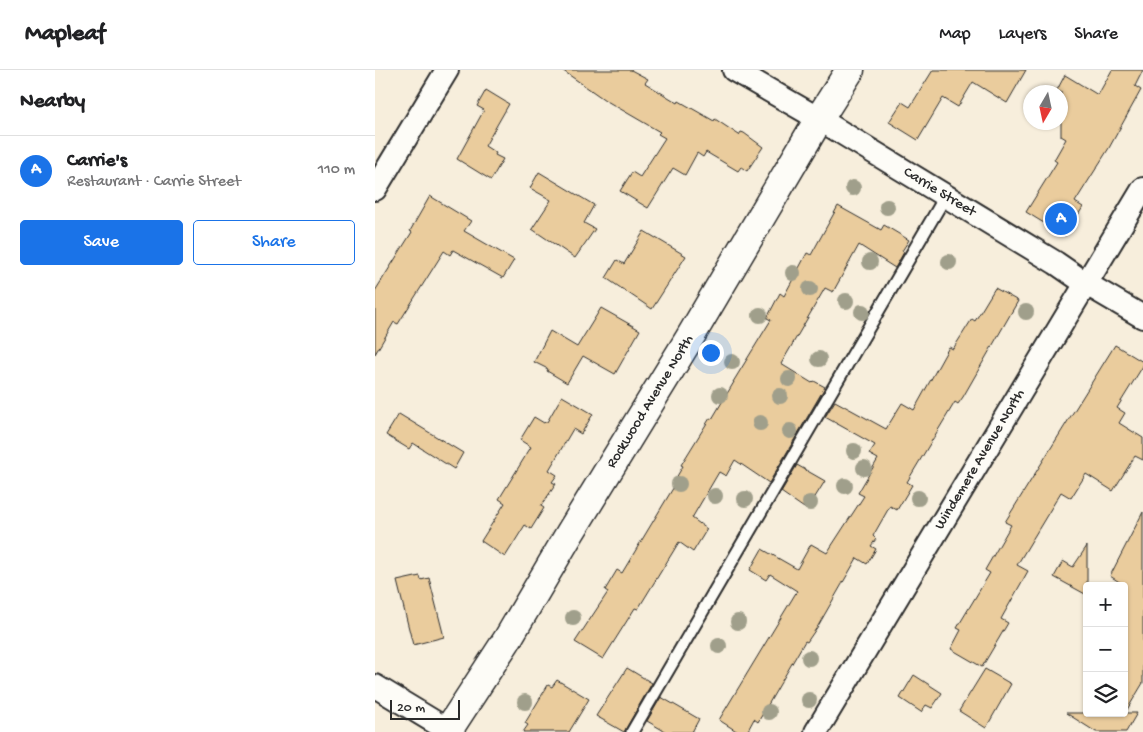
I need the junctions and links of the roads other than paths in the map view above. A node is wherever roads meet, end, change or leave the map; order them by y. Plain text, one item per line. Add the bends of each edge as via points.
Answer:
1 (447, 70) edge
2 (734, 70) edge
3 (850, 70) edge
4 (819, 119) junction
5 (375, 189) edge
6 (1143, 189) edge
7 (945, 196) junction
8 (1085, 283) junction
9 (1143, 317) edge
10 (375, 686) edge
11 (449, 731) edge
12 (631, 732) edge
13 (816, 732) edge

1 - 5 street
2 - 4 street, Carrie Street
3 - 4 street, Rockwood Avenue North
4 - 7 street, Carrie Street
4 - 11 street, Rockwood Avenue North via 507,640
6 - 8 street, Windemere Avenue North
7 - 8 street, Carrie Street
7 - 12 lane
8 - 9 street, Carrie Street
8 - 13 street, Windemere Avenue North
10 - 11 street

